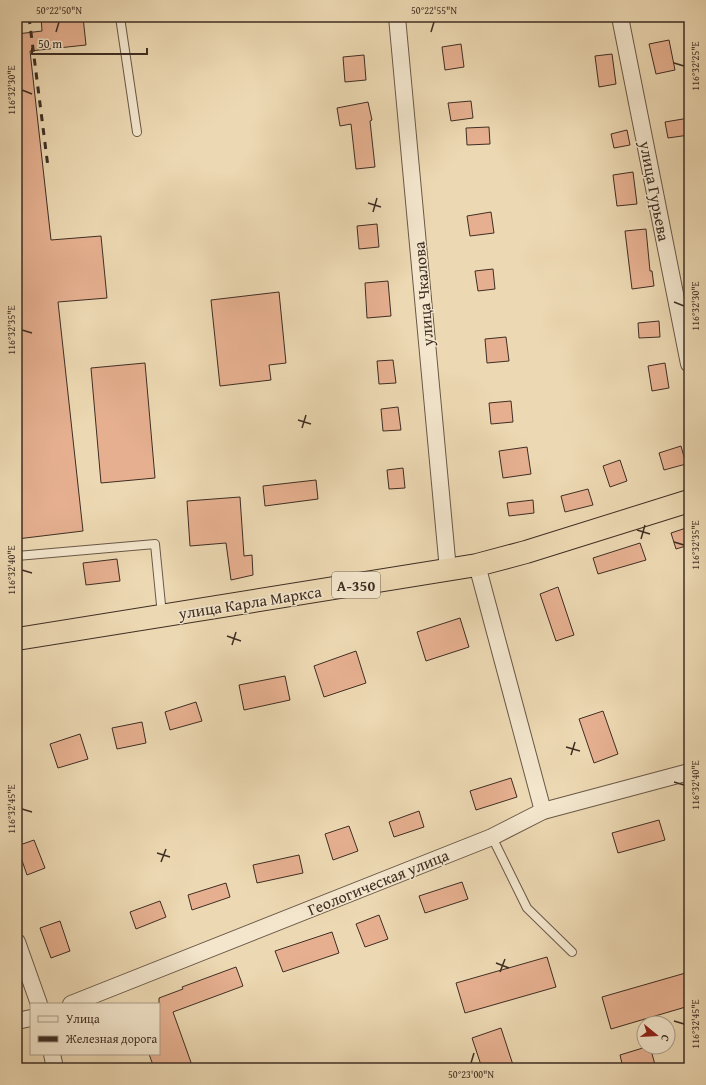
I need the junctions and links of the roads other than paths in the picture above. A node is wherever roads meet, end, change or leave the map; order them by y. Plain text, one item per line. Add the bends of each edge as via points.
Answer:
1 (120, 17) edge
2 (397, 17) edge
3 (620, 17) edge
4 (137, 132) dead end
5 (689, 364) edge
6 (689, 501) edge
7 (17, 556) edge
8 (477, 565) junction
9 (448, 570) junction
10 (162, 616) junction
11 (17, 638) edge
12 (689, 772) edge
13 (543, 811) junction
14 (492, 837) junction
15 (17, 942) edge
16 (572, 952) dead end
17 (39, 1003) edge
18 (73, 1003) edge
19 (30, 1018) edge
20 (17, 1021) edge
21 (52, 1055) edge
22 (55, 1068) edge

1 - 4 lane
2 - 9 street, улица Чкалова
3 - 5 street, улица Гурьева
6 - 8 highway, улица Карла Маркса / А-350
7 - 10 lane via 155,544
8 - 9 highway, улица Карла Маркса / А-350
8 - 13 street
9 - 10 highway, улица Карла Маркса / А-350
10 - 11 highway, улица Карла Маркса / А-350
12 - 13 street, Геологическая улица
13 - 14 street, Геологическая улица
14 - 16 lane via 527,908
14 - 18 street, Геологическая улица
15 - 17 street
19 - 20 street
21 - 22 street

